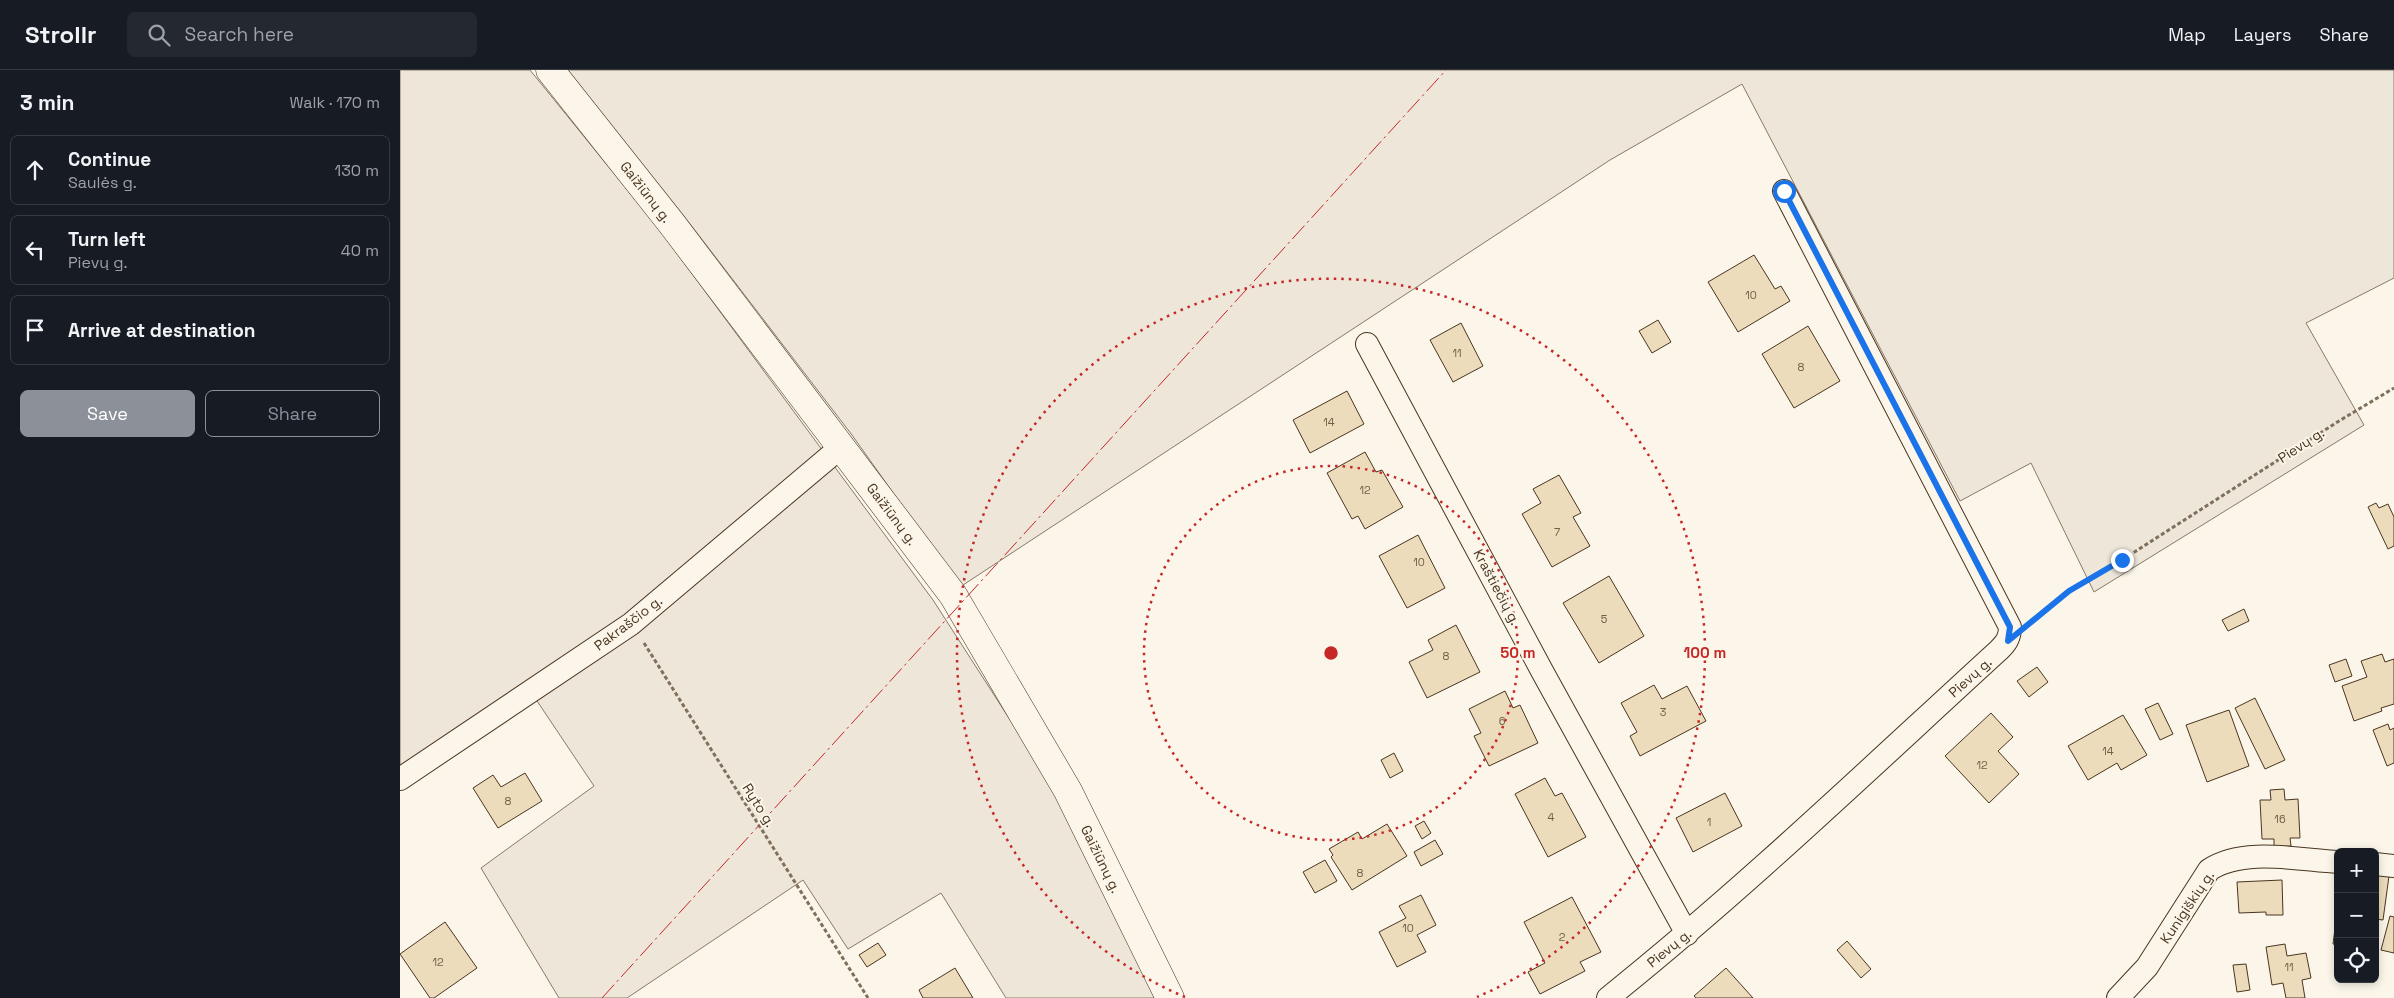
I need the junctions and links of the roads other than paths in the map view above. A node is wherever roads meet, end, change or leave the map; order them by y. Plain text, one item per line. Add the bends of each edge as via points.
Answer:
1 (550, 70) edge
2 (1784, 191) dead end
3 (1367, 344) dead end
4 (841, 447) junction
5 (400, 779) edge
6 (2334, 862) edge
7 (2379, 864) edge
8 (2394, 866) edge
9 (1687, 934) junction
10 (1170, 998) edge
11 (1608, 998) edge
12 (2118, 998) edge

1 - 4 main road, Gaižiūnų g.
2 - 9 street, Pievų g. via 2010,627 2008,641
3 - 9 street, Kraštiečių g. via 1542,672
4 - 5 street, Pakraščio g. via 631,624
4 - 10 main road, Gaižiūnų g. via 954,595 1068,791
6 - 12 street, Kunigiškių g. via 2256,857 2221,862 2210,870 2147,967
7 - 8 street
9 - 11 street, Pievų g.

